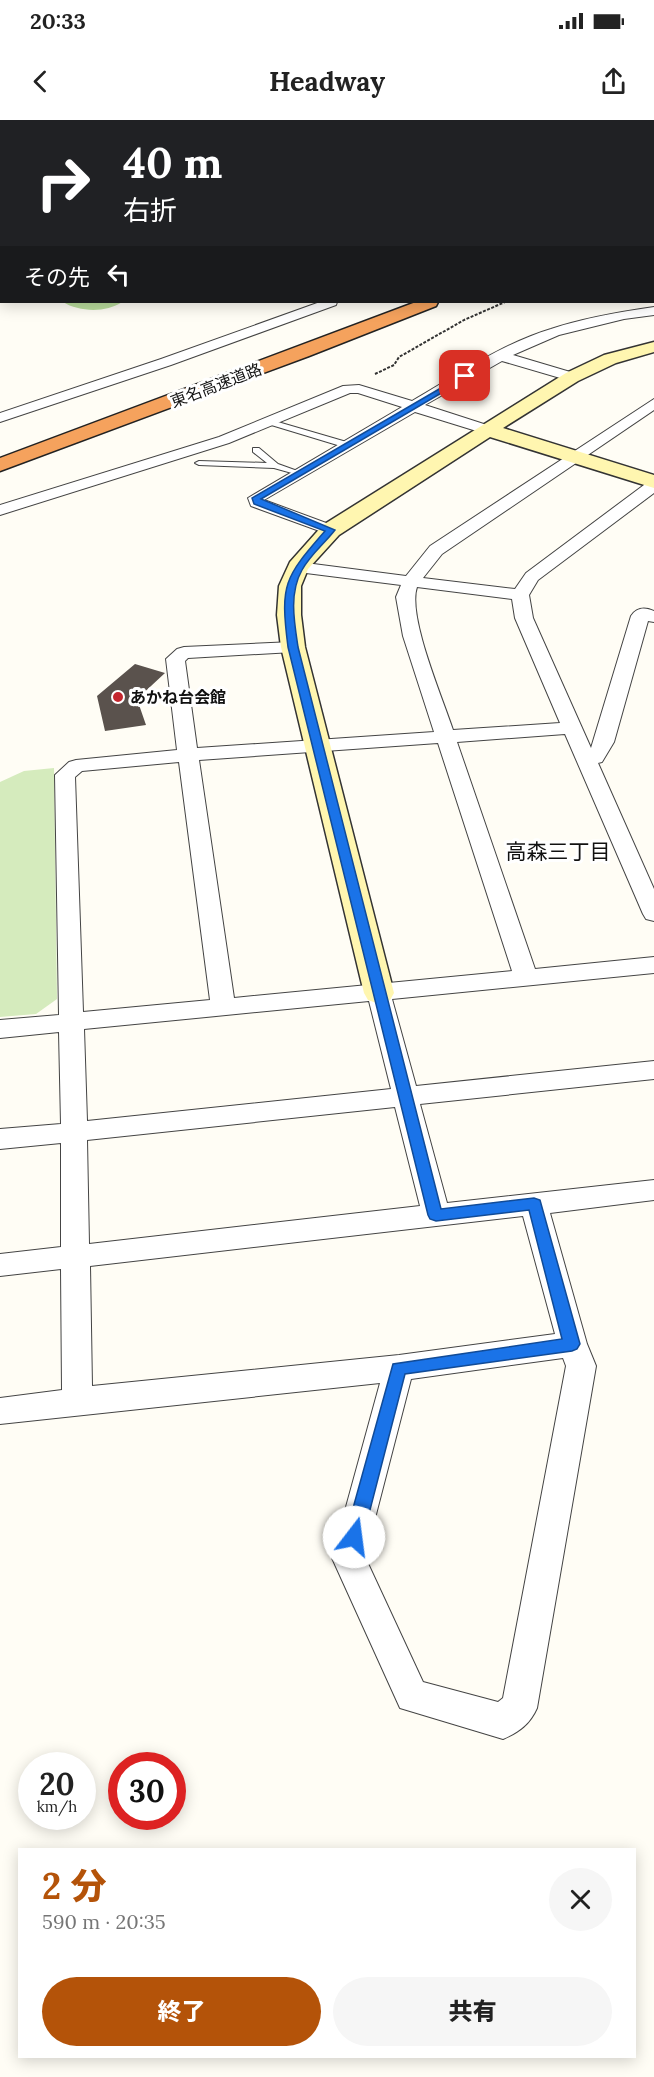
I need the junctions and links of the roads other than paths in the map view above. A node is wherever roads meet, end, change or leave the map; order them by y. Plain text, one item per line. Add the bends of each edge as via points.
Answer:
1 (328, 303) edge
2 (427, 303) edge
3 (654, 311) edge
4 (286, 339) dead end
5 (651, 351) edge
6 (242, 356) dead end
7 (500, 356) junction
8 (572, 378) junction
9 (654, 403) edge
10 (412, 406) junction
11 (0, 418) edge
12 (271, 422) junction
13 (489, 430) junction
14 (347, 445) junction
15 (256, 450) dead end
16 (574, 458) junction
17 (199, 463) dead end
18 (0, 465) edge
19 (276, 466) junction
20 (299, 473) junction
21 (654, 484) edge
22 (0, 510) edge
23 (331, 530) junction
24 (298, 567) junction
25 (411, 581) junction
26 (520, 595) junction
27 (654, 617) edge
28 (293, 647) junction
29 (571, 728) junction
30 (445, 737) junction
31 (317, 746) junction
32 (188, 755) junction
33 (586, 760) junction
34 (644, 868) edge
35 (654, 914) edge
36 (654, 965) edge
37 (526, 978) junction
38 (379, 993) junction
39 (223, 1008) junction
40 (72, 1024) junction
41 (0, 1029) edge
42 (654, 1070) edge
43 (405, 1097) junction
44 (74, 1132) junction
45 (0, 1139) edge
46 (654, 1190) edge
47 (534, 1204) junction
48 (436, 1215) junction
49 (77, 1257) junction
50 (0, 1265) edge
51 (572, 1344) junction
52 (399, 1368) junction
53 (77, 1401) junction
54 (0, 1411) edge

1 - 11 street
2 - 18 highway, 東名高速道路
3 - 7 street via 554,332
4 - 6 highway, 東名高速道路
5 - 8 street via 610,359
7 - 8 street
7 - 10 street
8 - 13 street
9 - 16 street
10 - 12 street via 348,389
10 - 13 street
10 - 14 street
12 - 14 lane
12 - 22 street via 186,453
13 - 16 street
13 - 23 street
14 - 20 street
15 - 19 lane
16 - 21 street
16 - 25 street via 436,550
17 - 19 lane
19 - 20 lane
20 - 23 street via 256,498 257,503
21 - 26 street via 532,577
23 - 24 street
24 - 25 street
24 - 28 street via 290,586
25 - 26 street
25 - 30 street via 405,597 412,636
26 - 29 street via 524,618
27 - 33 street via 644,613 640,616 604,742 595,758
28 - 31 street
28 - 32 street via 184,653 175,659
29 - 30 street
29 - 33 street
30 - 31 street
30 - 37 street
31 - 32 street
31 - 38 street
32 - 39 street
32 - 40 street via 76,766 65,775
33 - 34 street
34 - 35 street
36 - 37 street
37 - 38 street
38 - 39 street
38 - 43 street
39 - 40 street
40 - 41 street
40 - 44 street
42 - 43 street
43 - 44 street
43 - 48 street
44 - 45 street
44 - 49 street
46 - 47 street
47 - 48 street
47 - 51 street
48 - 49 street
49 - 50 street
49 - 53 street
51 - 52 street
51 - 52 street via 581,1366 519,1708 503,1721 412,1696 348,1558
52 - 53 street
53 - 54 street

